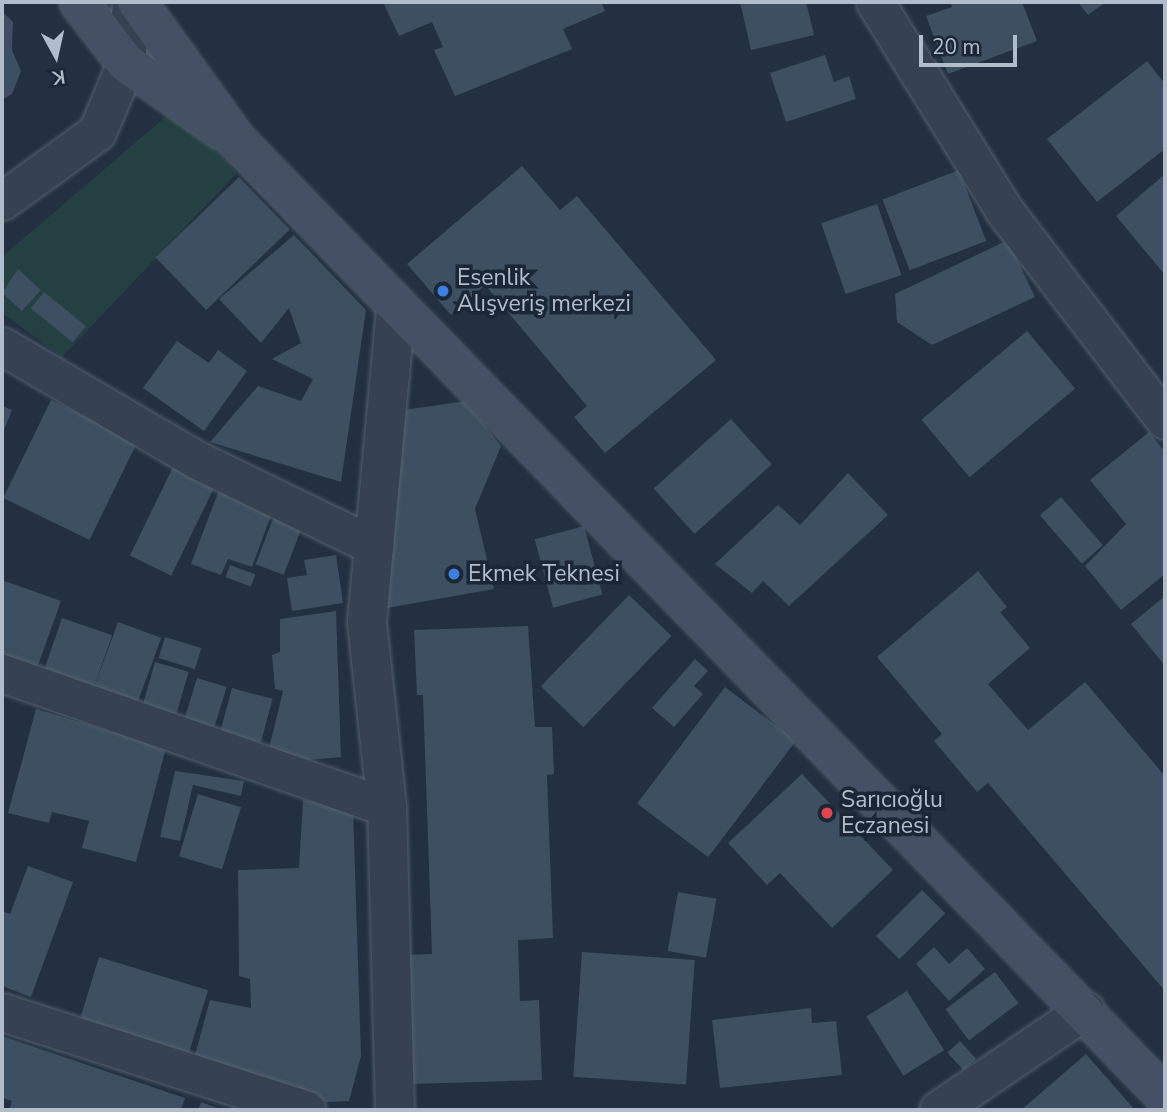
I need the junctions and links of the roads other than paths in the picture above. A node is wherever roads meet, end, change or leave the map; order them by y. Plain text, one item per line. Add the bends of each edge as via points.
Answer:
1 (79, 2) edge
2 (134, 2) edge
3 (875, 2) edge
4 (126, 63) junction
5 (236, 140) junction
6 (2, 201) edge
7 (396, 307) junction
8 (2, 346) edge
9 (1165, 420) edge
10 (374, 546) junction
11 (2, 673) edge
12 (387, 807) junction
13 (1085, 1010) junction
14 (2, 1012) edge
15 (1165, 1096) edge
16 (307, 1110) edge
17 (395, 1110) edge
18 (937, 1110) edge

1 - 4 main road
2 - 4 street
2 - 5 main road
3 - 9 street via 1006,213
4 - 5 main road
4 - 6 street via 97,132
5 - 7 main road
7 - 10 street
7 - 13 main road
8 - 10 street via 200,461
10 - 12 street via 367,622
11 - 12 street
12 - 17 street
13 - 15 main road
13 - 18 street
14 - 16 street

